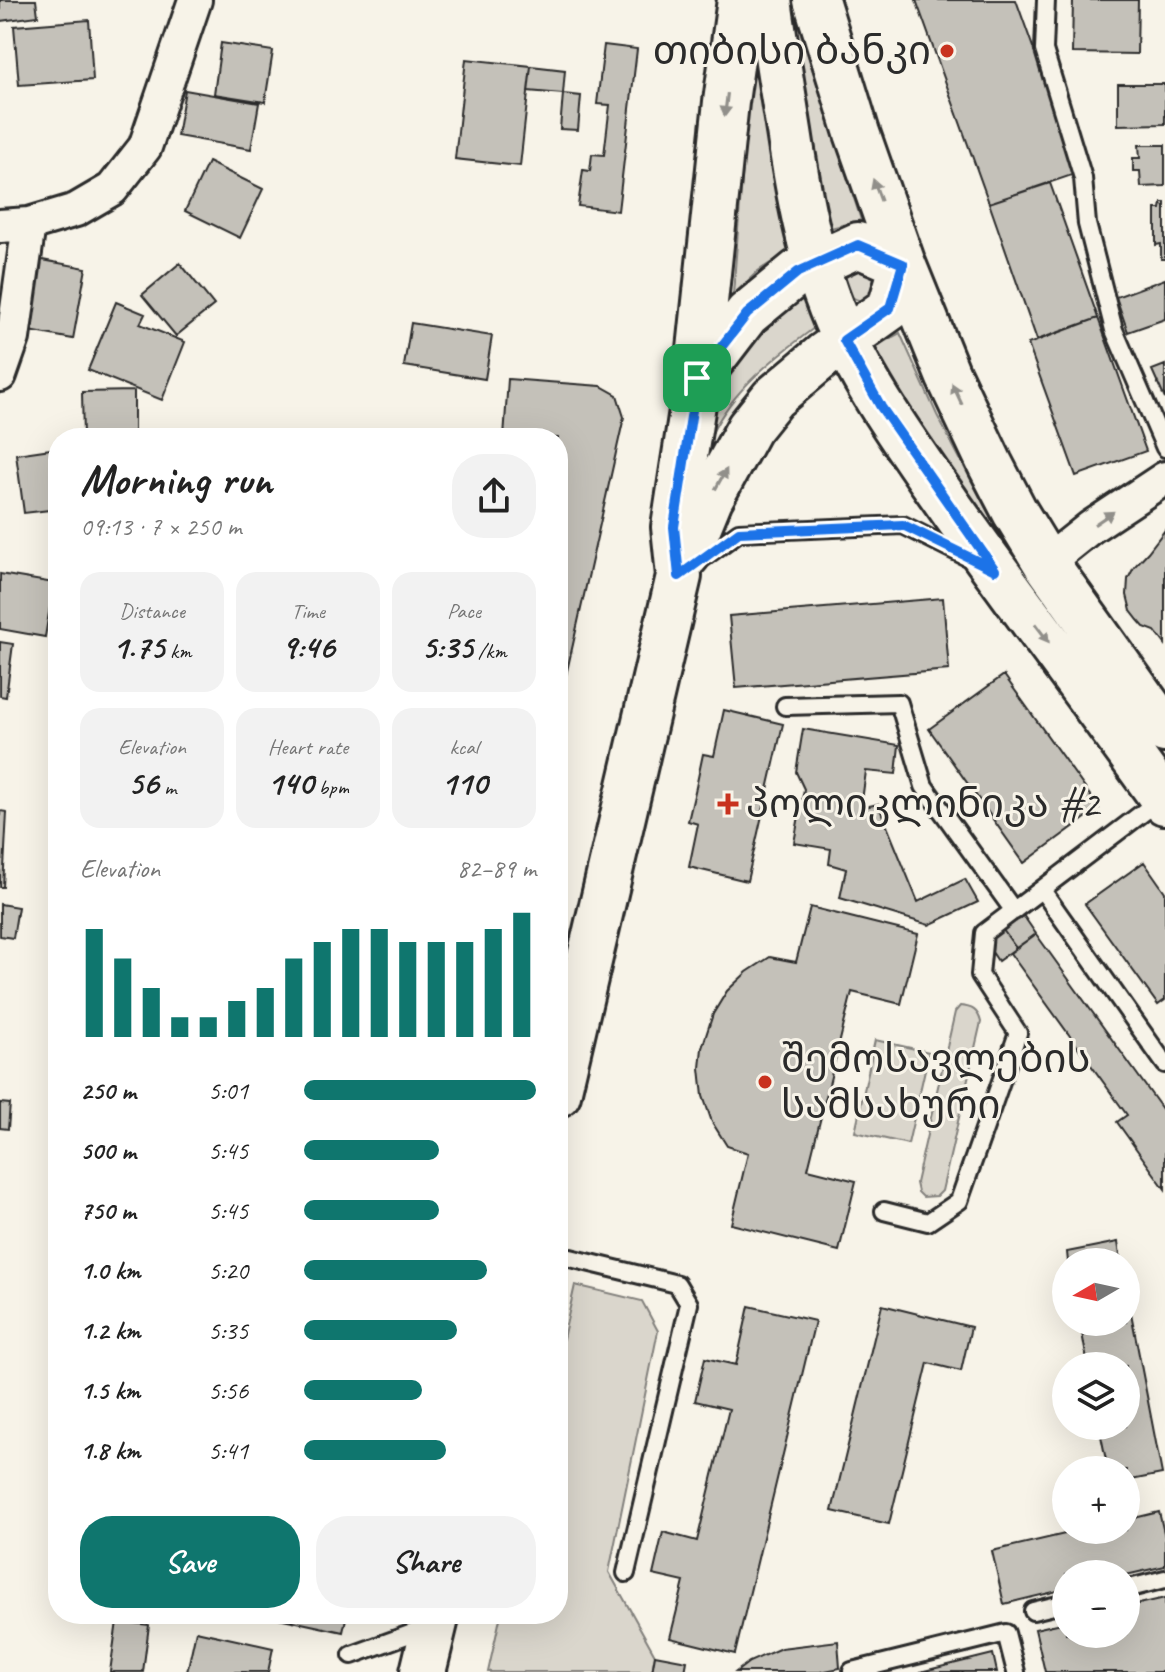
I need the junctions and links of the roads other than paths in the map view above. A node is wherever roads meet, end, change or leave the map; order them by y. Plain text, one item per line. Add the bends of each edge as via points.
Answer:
1 (195, 0) edge
2 (740, 0) edge
3 (769, 0) edge
4 (816, 0) edge
5 (1046, 0) edge
6 (14, 225) edge
7 (817, 263) junction
8 (903, 264) junction
9 (844, 340) junction
10 (0, 375) edge
11 (697, 378) junction
12 (1165, 448) edge
13 (1165, 478) edge
14 (1046, 563) junction
15 (995, 570) junction
16 (679, 576) junction
17 (785, 706) dead end
18 (1165, 730) edge
19 (1164, 800) edge
20 (1042, 890) junction
21 (1014, 911) junction
22 (568, 1051) edge
23 (1165, 1064) edge
24 (884, 1211) dead end
25 (568, 1257) edge
26 (626, 1573) dead end
27 (1165, 1579) edge
28 (1140, 1585) edge
29 (1052, 1606) edge
30 (1033, 1611) dead end
31 (423, 1624) edge
32 (434, 1624) edge
33 (352, 1655) dead end
34 (852, 1671) edge
35 (423, 1672) edge
36 (1016, 1672) edge

1 - 6 street via 145,147 112,189 76,210
2 -> 11 main road
3 - 7 main road via 795,169
8 -> 4 main road
5 - 12 lane via 1044,50 1083,178 1087,224 1110,315
6 - 10 street via 13,338
7 - 8 main road via 858,245
7 - 9 main road
7 - 11 main road via 747,314
8 - 9 main road via 890,308
14 -> 8 main road via 972,426
9 - 15 main road via 881,407
16 -> 9 main road via 710,499 749,428 773,398
11 - 16 main road via 674,527
14 -> 13 street
14 - 18 main road
15 - 16 lane via 903,525 739,532
15 -> 19 main road
16 - 22 main road
17 - 21 lane via 899,703 924,786
19 - 20 lane
20 - 21 lane
20 - 23 lane
21 - 24 lane via 984,933 980,975 1018,1033 959,1201 928,1222
25 - 26 lane via 677,1284 689,1304
27 - 28 lane
29 - 30 lane
31 - 33 lane
32 - 35 main road
34 - 36 lane via 1006,1633

